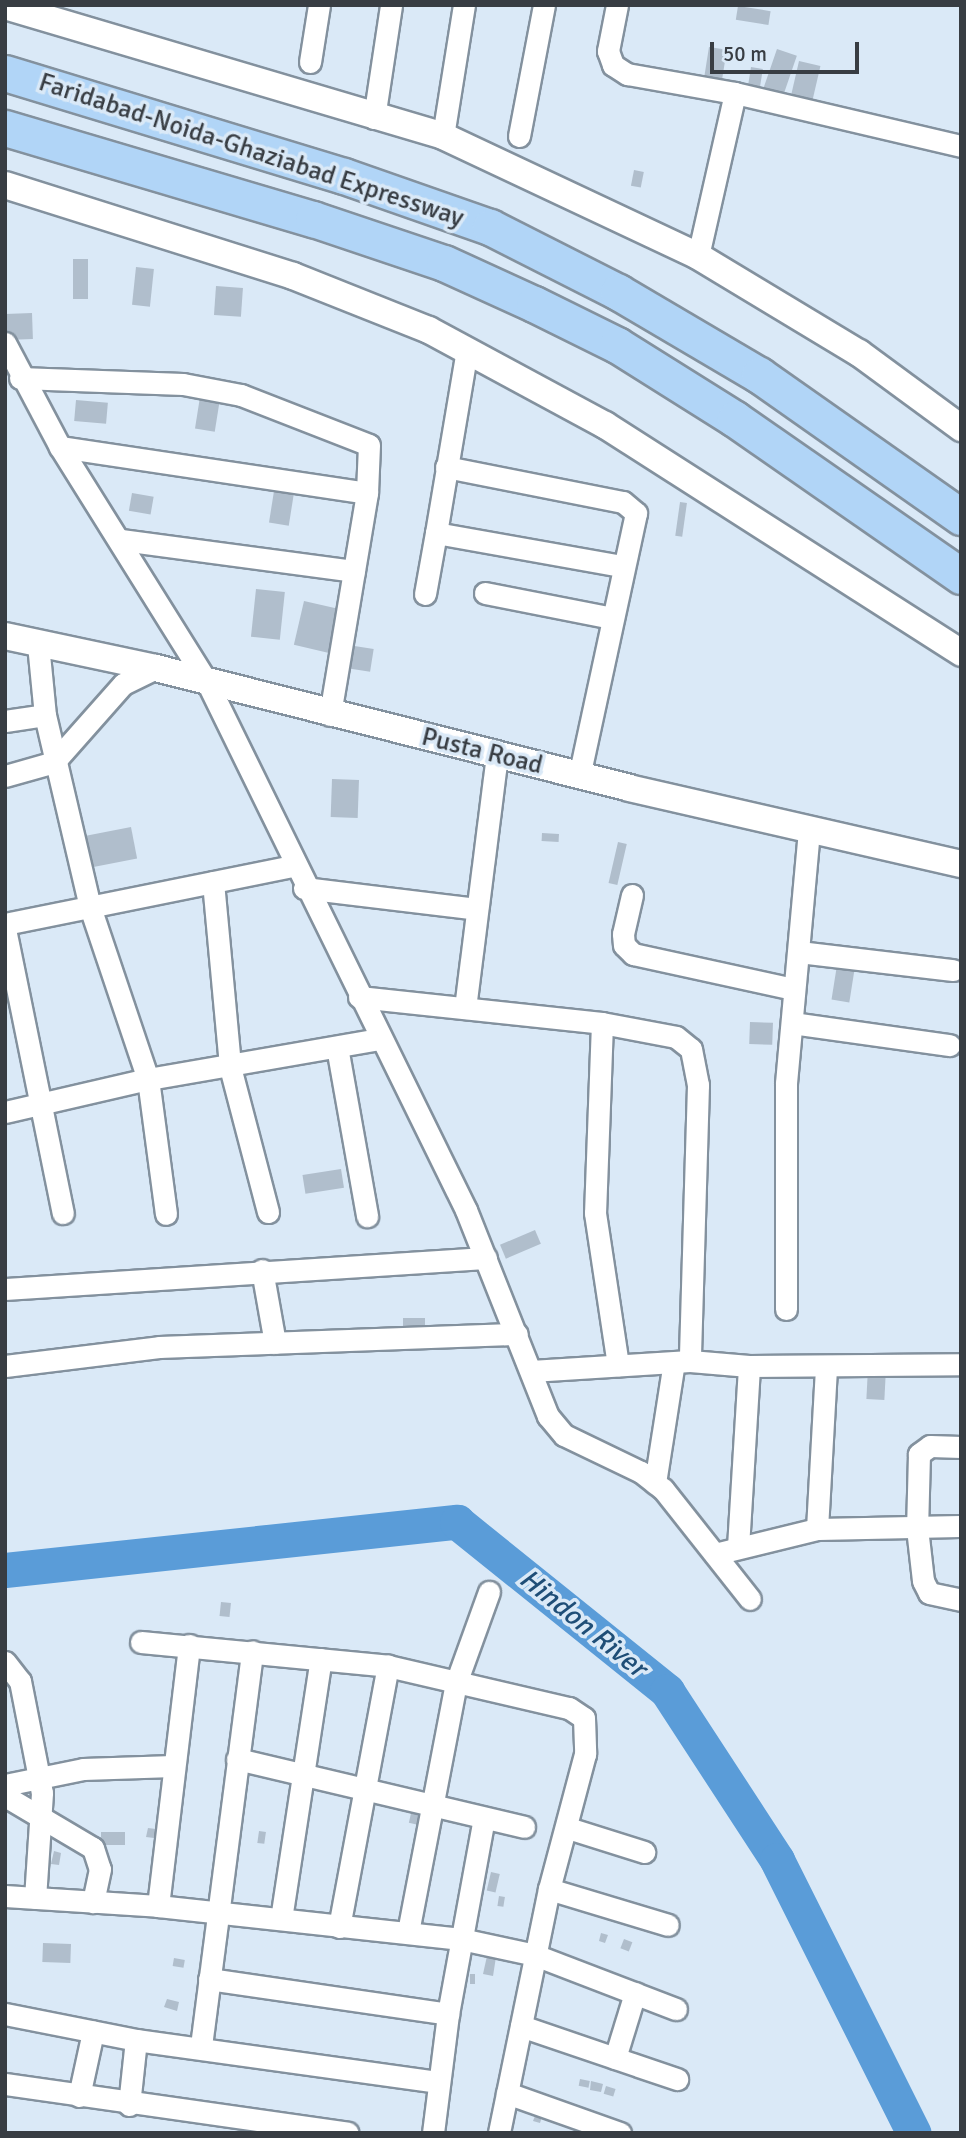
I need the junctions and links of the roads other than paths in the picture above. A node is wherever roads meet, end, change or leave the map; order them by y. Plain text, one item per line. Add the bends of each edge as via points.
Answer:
1 (319, 5) edge
2 (391, 5) edge
3 (464, 5) edge
4 (544, 5) edge
5 (617, 5) edge
6 (5, 6) edge
7 (310, 62) dead end
8 (5, 73) edge
9 (735, 93) junction
10 (374, 118) junction
11 (5, 128) edge
12 (443, 136) junction
13 (519, 136) dead end
14 (961, 146) edge
15 (5, 185) edge
16 (698, 256) junction
17 (5, 343) edge
18 (467, 351) junction
19 (20, 378) junction
20 (961, 428) edge
21 (60, 447) junction
22 (446, 467) junction
23 (367, 493) junction
24 (961, 517) edge
25 (436, 533) junction
26 (122, 540) junction
27 (622, 566) junction
28 (354, 571) junction
29 (961, 576) edge
30 (485, 593) dead end
31 (425, 594) dead end
32 (612, 618) junction
33 (5, 636) edge
34 (38, 644) junction
35 (961, 653) edge
36 (156, 668) junction
37 (207, 682) junction
38 (45, 715) junction
39 (330, 715) junction
40 (5, 721) edge
41 (497, 756) junction
42 (54, 762) junction
43 (5, 776) edge
44 (579, 776) junction
45 (809, 829) junction
46 (961, 864) edge
47 (293, 866) junction
48 (213, 882) junction
49 (304, 888) junction
50 (632, 895) dead end
51 (90, 907) junction
52 (477, 909) junction
53 (5, 926) edge
54 (799, 952) junction
55 (953, 971) dead end
56 (793, 989) junction
57 (359, 997) junction
58 (465, 1008) junction
59 (602, 1023) junction
60 (792, 1024) junction
61 (380, 1039) junction
62 (949, 1045) dead end
63 (337, 1047) junction
64 (230, 1067) junction
65 (148, 1079) junction
66 (41, 1103) junction
67 (5, 1112) edge
68 (268, 1212) dead end
69 (63, 1213) dead end
70 (166, 1214) dead end
71 (367, 1216) dead end
72 (486, 1258) junction
73 (262, 1270) junction
74 (5, 1289) edge
75 (786, 1310) dead end
76 (517, 1334) junction
77 (275, 1343) junction
78 (682, 1361) junction
79 (961, 1364) edge
80 (618, 1365) junction
81 (5, 1366) edge
82 (749, 1366) junction
83 (826, 1366) junction
84 (531, 1371) junction
85 (961, 1447) edge
86 (655, 1483) junction
87 (961, 1526) edge
88 (917, 1528) junction
89 (817, 1529) junction
90 (738, 1547) junction
91 (715, 1554) junction
92 (489, 1591) dead end
93 (750, 1599) dead end
94 (961, 1600) edge
95 (141, 1642) dead end
96 (189, 1645) junction
97 (252, 1651) junction
98 (321, 1659) junction
99 (5, 1662) edge
100 (388, 1666) junction
101 (456, 1683) junction
102 (237, 1759) junction
103 (173, 1766) junction
104 (306, 1772) junction
105 (39, 1779) junction
106 (5, 1785) edge
107 (363, 1785) junction
108 (5, 1796) edge
109 (434, 1803) junction
110 (44, 1818) junction
111 (484, 1818) junction
112 (524, 1827) dead end
113 (568, 1828) junction
114 (644, 1852) dead end
115 (549, 1889) junction
116 (5, 1896) edge
117 (35, 1898) junction
118 (93, 1902) junction
119 (158, 1906) junction
120 (217, 1911) junction
121 (281, 1919) junction
122 (668, 1925) dead end
123 (340, 1927) junction
124 (408, 1932) junction
125 (461, 1939) junction
126 (536, 1955) junction
127 (209, 1979) junction
128 (635, 1993) junction
129 (676, 2008) dead end
130 (5, 2014) edge
131 (448, 2014) junction
132 (521, 2026) junction
133 (93, 2032) junction
134 (136, 2040) junction
135 (201, 2046) junction
136 (615, 2058) junction
137 (677, 2079) dead end
138 (437, 2082) junction
139 (5, 2084) edge
140 (507, 2093) junction
141 (79, 2096) junction
142 (129, 2105) junction
143 (348, 2133) edge
144 (433, 2133) edge
145 (499, 2133) edge
146 (621, 2133) edge

1 - 7 street
2 - 10 street
3 - 12 street
4 - 13 street
5 - 9 street via 608,51 613,65 627,74
6 - 10 street
8 - 24 main road, Faridabad-Noida-Ghaziabad Expressway via 344,176 490,227 618,292 759,375
9 - 14 street
9 - 16 street
10 - 12 street
11 - 29 main road, Faridabad-Noida-Ghaziabad Expressway via 313,219 444,263 534,304 617,345 735,419
12 - 16 street
15 - 18 street via 368,303
16 - 20 street via 859,353
17 - 19 street
18 - 22 street
18 - 35 street via 606,425
19 - 21 street
19 - 23 street via 183,384 241,395 369,445
21 - 23 street
21 - 26 street
22 - 25 street
22 - 27 street via 633,506 635,525
23 - 28 street
25 - 27 street
25 - 31 street
26 - 28 street
26 - 37 street
27 - 32 street
28 - 39 street
30 - 32 street
32 - 44 street
33 - 34 street, Pusta Road
34 - 36 street, Pusta Road
34 - 38 street
36 - 37 street, Pusta Road
36 - 42 street via 123,684
37 - 39 street, Pusta Road
37 - 47 street
38 - 40 street
38 - 42 street
39 - 41 street, Pusta Road
41 - 44 street, Pusta Road
41 - 52 street
42 - 43 street
42 - 51 street
44 - 45 street, Pusta Road
45 - 46 street, Pusta Road
45 - 54 street
47 - 48 street
47 - 49 street
48 - 51 street
48 - 64 street
49 - 52 street
49 - 57 street
50 - 56 street via 622,934 624,945 633,954
51 - 53 street
51 - 65 street
52 - 58 street
53 - 66 street
54 - 55 street
54 - 56 street
56 - 60 street
57 - 58 street
57 - 61 street
58 - 59 street
59 - 78 street via 676,1037 691,1049 697,1065
59 - 80 street via 595,1213
60 - 62 street
60 - 75 street via 786,1083
61 - 63 street
61 - 72 street
63 - 64 street
63 - 71 street
64 - 65 street
64 - 68 street
65 - 66 street
65 - 70 street
66 - 67 street
66 - 69 street
72 - 73 street
72 - 76 street
73 - 74 street
73 - 77 street
76 - 77 street
76 - 84 street
77 - 81 street via 113,1351
78 - 80 street
78 - 82 street
78 - 86 street
79 - 83 street
80 - 84 street
82 - 83 street
82 - 90 street
83 - 89 street
84 - 86 street via 548,1416 564,1436
85 - 88 street via 930,1446 919,1454
86 - 91 street
87 - 88 street
88 - 89 street
88 - 94 street via 923,1581 929,1593
89 - 90 street
90 - 91 street
91 - 93 street
92 - 101 street
95 - 96 street
96 - 97 street
96 - 103 street
97 - 98 street
97 - 102 street
98 - 100 street
98 - 104 street
99 - 105 street via 20,1681
100 - 101 street
100 - 107 street
101 - 109 street
101 - 113 street via 569,1708 584,1718 586,1744
102 - 104 street
102 - 120 street
103 - 105 street via 83,1769
103 - 119 street
104 - 107 street
104 - 121 street
105 - 106 street
105 - 110 street
107 - 109 street
107 - 123 street
108 - 110 street
109 - 111 street
109 - 124 street
110 - 117 street
110 - 118 street via 93,1848 98,1856
111 - 112 street
111 - 125 street
113 - 114 street
113 - 115 street
115 - 122 street
115 - 126 street
116 - 117 street
117 - 118 street
118 - 119 street
119 - 120 street
120 - 121 street
120 - 127 street
121 - 123 street
123 - 124 street
124 - 125 street
125 - 126 street
125 - 131 street
126 - 128 street
126 - 132 street
127 - 131 street
127 - 135 street
128 - 129 street
128 - 136 street
130 - 133 street
131 - 138 street
132 - 136 street
132 - 140 street
133 - 134 street
133 - 141 street
134 - 135 street
134 - 142 street
135 - 138 street
136 - 137 street
138 - 144 street
139 - 141 street
140 - 145 street
140 - 146 street
141 - 142 street
142 - 143 street

